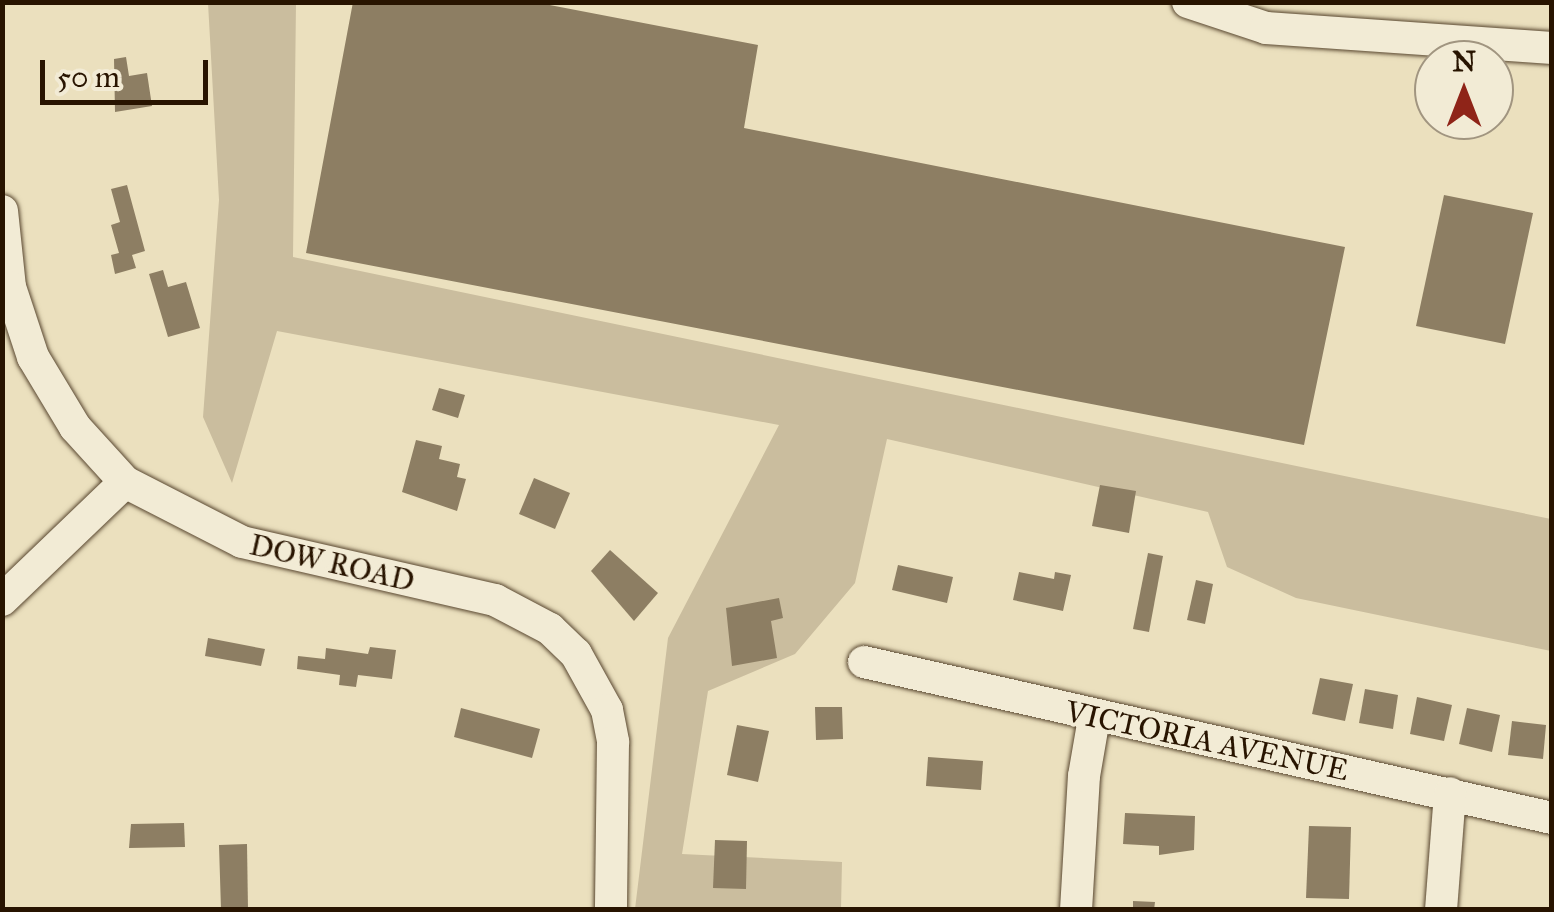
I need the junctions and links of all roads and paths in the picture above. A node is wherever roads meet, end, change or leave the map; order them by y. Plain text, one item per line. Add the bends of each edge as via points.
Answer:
1 (1188, 2) edge
2 (1552, 48) edge
3 (2, 211) edge
4 (125, 482) junction
5 (2, 600) edge
6 (864, 662) dead end
7 (1094, 718) junction
8 (1450, 794) junction
9 (1552, 818) edge
10 (611, 910) edge
11 (1076, 910) edge
12 (1441, 910) edge

1 - 2 street via 1266,28
3 - 4 street, DOW ROAD via 10,286 33,358 75,427
4 - 5 street
4 - 10 street, DOW ROAD via 242,542 495,600 563,640 594,681 612,731
6 - 7 street, VICTORIA AVENUE
7 - 8 street, VICTORIA AVENUE
7 - 11 street
8 - 9 street, VICTORIA AVENUE
8 - 12 street

